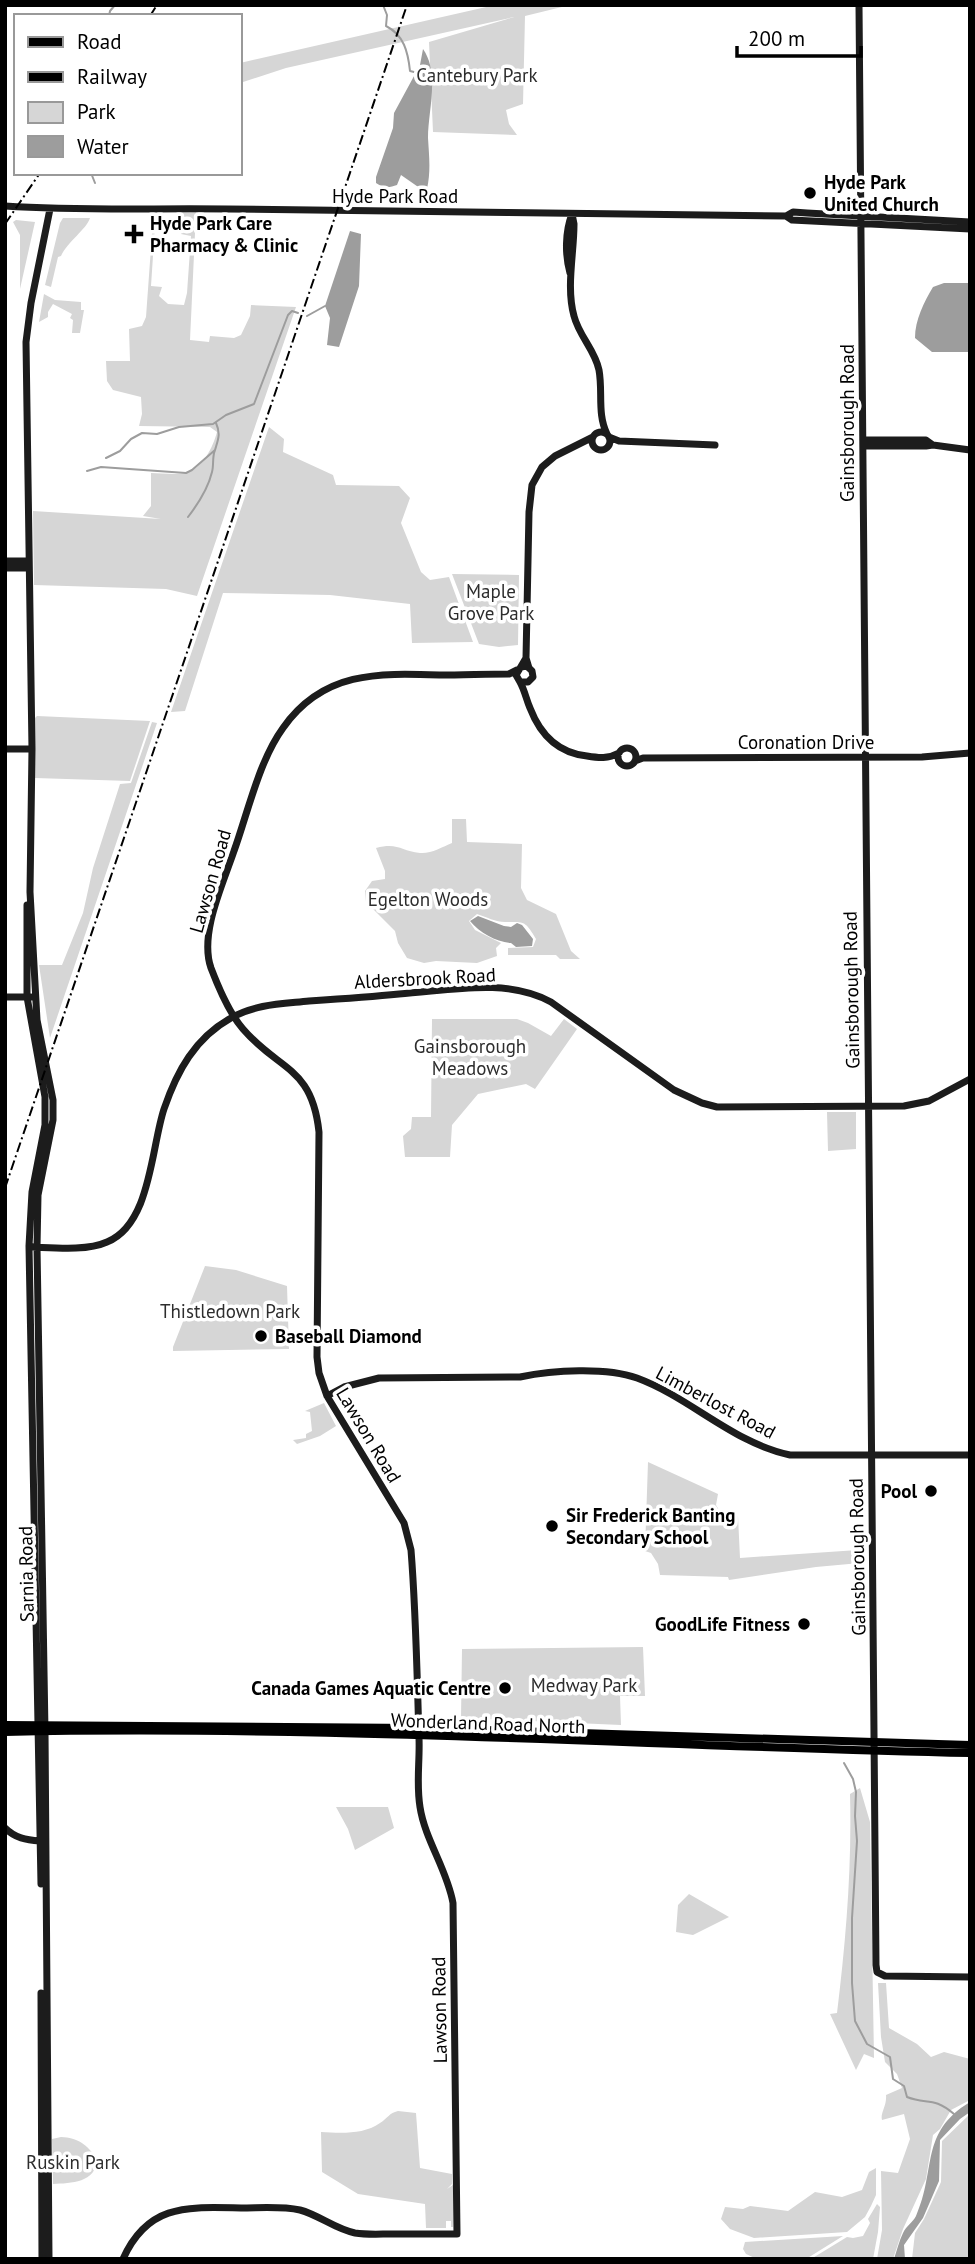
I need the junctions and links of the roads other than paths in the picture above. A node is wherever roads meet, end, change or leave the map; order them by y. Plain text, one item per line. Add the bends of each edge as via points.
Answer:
1 (859, 5) edge
2 (5, 206) edge
3 (50, 209) junction
4 (572, 214) junction
5 (861, 219) junction
6 (970, 222) edge
7 (970, 229) edge
8 (601, 418) junction
9 (595, 438) junction
10 (608, 439) junction
11 (863, 443) junction
12 (715, 445) dead end
13 (970, 450) edge
14 (5, 561) edge
15 (28, 565) junction
16 (5, 568) edge
17 (519, 670) junction
18 (522, 681) junction
19 (32, 749) junction
20 (5, 750) edge
21 (619, 753) junction
22 (970, 753) edge
23 (611, 758) junction
24 (638, 758) junction
25 (864, 758) junction
26 (619, 762) junction
27 (5, 997) edge
28 (31, 997) junction
29 (234, 1017) junction
30 (40, 1053) junction
31 (970, 1079) edge
32 (868, 1104) junction
33 (33, 1247) junction
34 (327, 1396) junction
35 (871, 1454) junction
36 (970, 1455) edge
37 (874, 1724) junction
38 (5, 1725) edge
39 (42, 1728) junction
40 (5, 1732) edge
41 (419, 1732) junction
42 (850, 1743) junction
43 (966, 1745) edge
44 (875, 1747) junction
45 (970, 1753) edge
46 (5, 1828) edge
47 (40, 1841) junction
48 (970, 1977) edge
49 (42, 2259) edge
50 (49, 2259) edge
51 (123, 2259) edge

1 - 5 street, Gainsborough Road
2 - 3 street, Hyde Park Road
3 - 4 street, Hyde Park Road
3 - 15 street, Sarnia Road via 27,325
4 - 5 street, Hyde Park Road via 786,216 793,212
4 - 8 street via 570,292 574,317 597,360
5 - 6 street, Hyde Park Road
5 - 7 street, Hyde Park Road
5 - 11 street, Gainsborough Road
8 - 9 street
8 - 10 street
9 - 10 street via 602,432
9 - 10 street via 599,449
9 - 17 street via 549,461 532,485 526,658
10 - 12 street
11 - 13 street via 933,444
11 - 25 street, Gainsborough Road
14 - 15 street
15 - 16 street
15 - 19 street, Sarnia Road
17 - 18 street
17 - 18 street via 533,675
17 - 29 street, Lawson Road via 370,675 343,681 321,691 282,728 258,781 208,932 211,967
18 - 23 street via 534,717 550,740 575,755
19 - 20 street
19 - 28 street, Sarnia Road
21 - 23 street
21 - 24 street via 626,748
21 - 26 street
22 - 25 street, Coronation Drive
23 - 26 street
24 - 25 street, Coronation Drive
24 - 26 street via 627,766
25 - 32 street, Gainsborough Road
27 - 28 street
28 - 30 street, Sarnia Road
29 - 32 street, Aldersbrook Road via 263,1005 513,989 551,1002 674,1090 702,1103 733,1108
29 - 33 street, Aldersbrook Road via 209,1032 182,1067 163,1111 149,1173 128,1227 93,1245
29 - 34 street, Lawson Road via 301,1079 317,1113 317,1357
30 - 33 street, Sarnia Road via 45,1125 32,1192
30 - 33 street, Sarnia Road via 51,1082 53,1120
31 - 32 street, Aldersbrook Road via 929,1101 904,1106
32 - 35 street, Gainsborough Road
33 - 39 street, Sarnia Road
34 - 35 street, Limberlost Road via 379,1378 608,1372 666,1392 771,1451
34 - 41 street, Lawson Road via 404,1523 411,1550
35 - 36 street, Limberlost Road
35 - 37 street, Gainsborough Road
37 - 42 street via 866,1737
37 - 44 street, Gainsborough Road
38 - 39 main road, Wonderland Road North
39 - 40 main road, Wonderland Road North
39 - 41 main road, Wonderland Road North
39 - 47 street, Sarnia Road
39 - 50 street, Sarnia Road
41 - 42 main road, Wonderland Road North
41 - 44 main road, Wonderland Road North
41 - 51 street, Lawson Road via 416,1778 420,1809 453,1903 457,2234 356,2234 299,2210 187,2208 146,2224
42 - 44 main road, Wonderland Road North
43 - 44 main road, Wonderland Road North
44 - 45 main road, Wonderland Road North
44 - 48 street, Gainsborough Road via 879,1974
46 - 47 street via 26,1840
47 - 49 street, Sarnia Road

